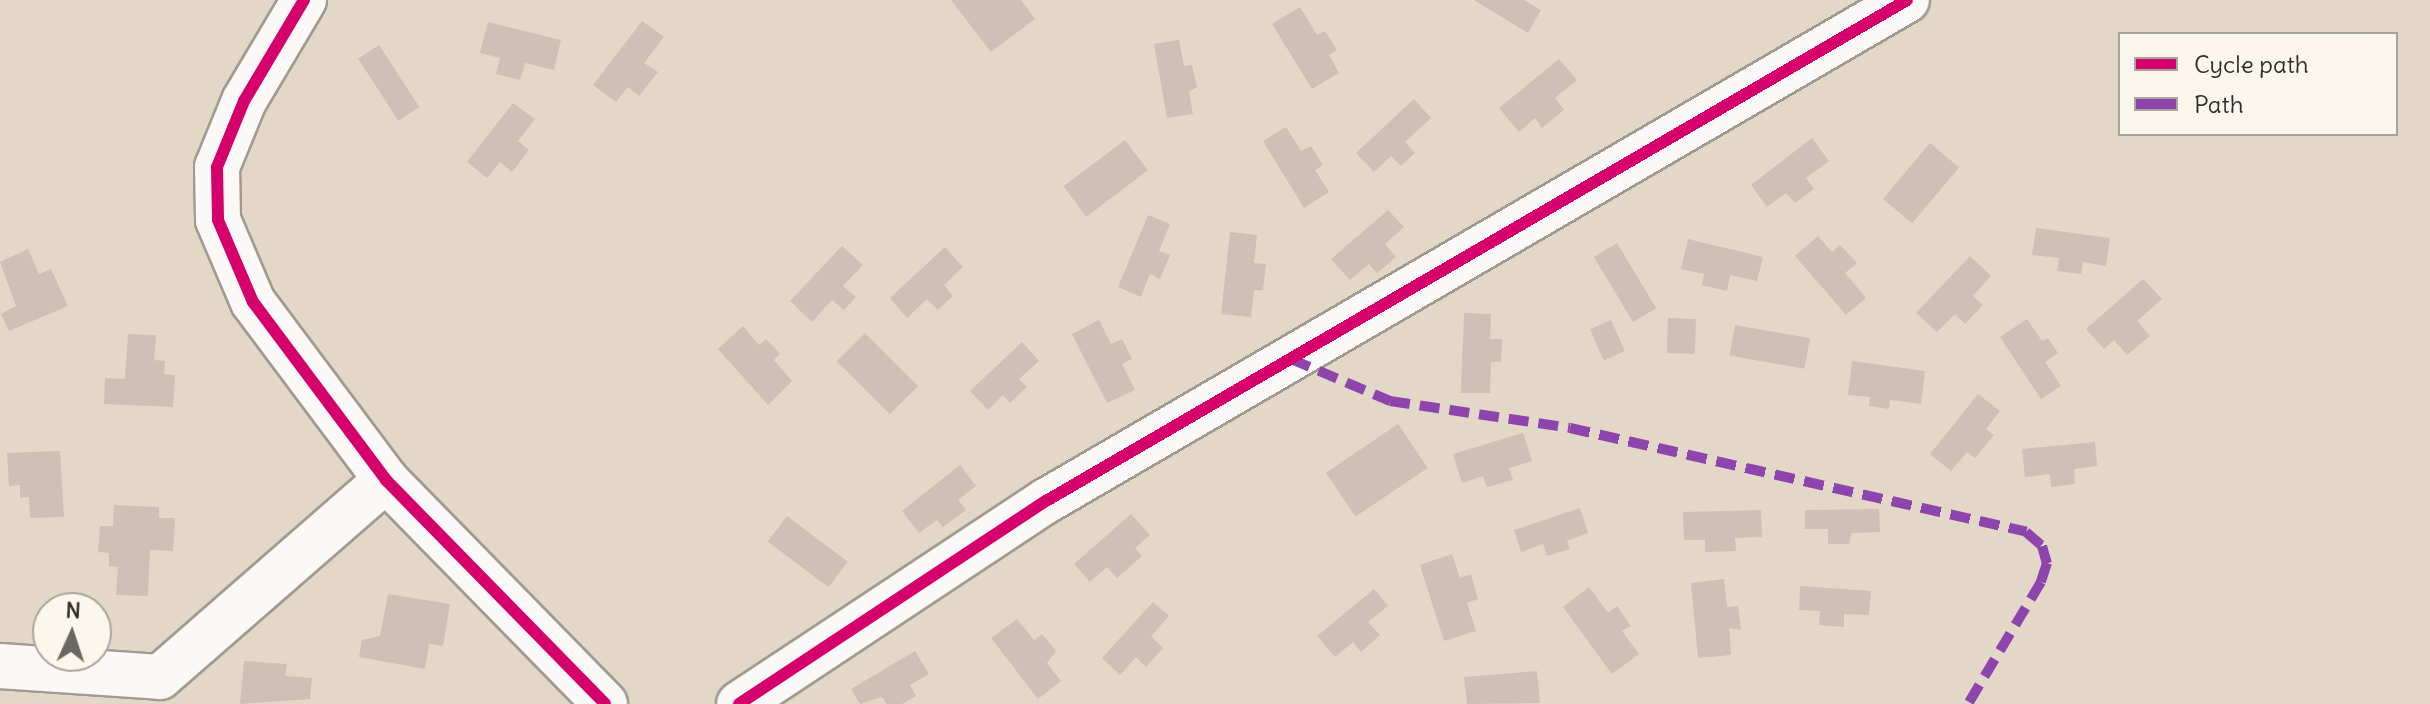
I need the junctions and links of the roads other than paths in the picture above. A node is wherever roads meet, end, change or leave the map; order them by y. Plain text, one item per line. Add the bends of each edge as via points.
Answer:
1 (304, 0) edge
2 (1907, 0) edge
3 (386, 480) junction
4 (0, 666) edge
5 (147, 690) edge
6 (605, 704) edge
7 (739, 704) edge

1 - 3 street via 244,101 217,167 218,220 253,302
2 - 7 street via 1046,501
3 - 5 street
3 - 6 street
4 - 5 street

